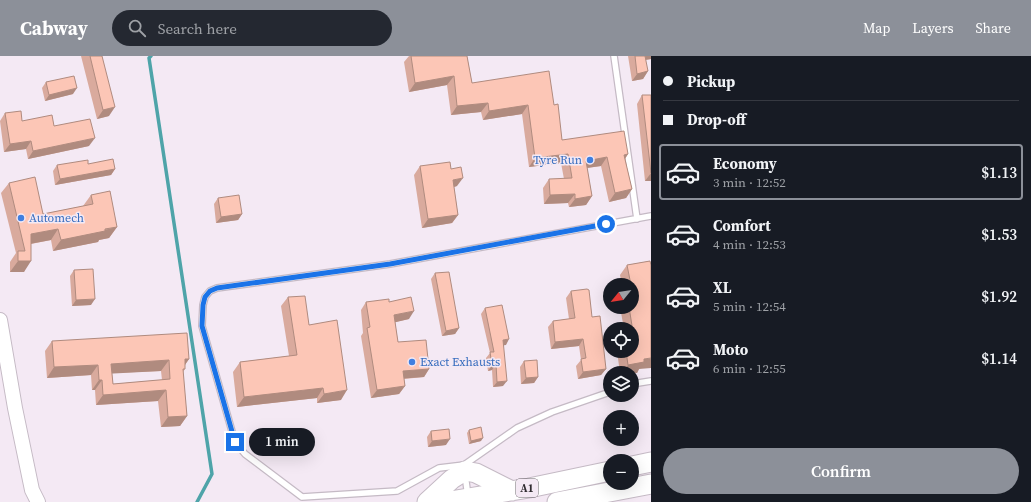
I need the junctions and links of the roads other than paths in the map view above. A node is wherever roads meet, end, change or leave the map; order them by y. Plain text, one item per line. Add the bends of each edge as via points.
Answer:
1 (614, 56) edge
2 (651, 216) edge
3 (637, 219) junction
4 (0, 320) edge
5 (651, 381) edge
6 (639, 383) edge
7 (603, 394) edge
8 (651, 462) edge
9 (639, 465) edge
10 (465, 468) junction
11 (603, 472) edge
12 (651, 484) edge
13 (512, 491) junction
14 (34, 498) edge
15 (469, 498) junction
16 (427, 502) edge
17 (444, 502) edge
18 (557, 502) edge

1 - 3 lane
2 - 3 lane
3 - 10 lane via 390,264 217,288 205,297 202,326 235,442 245,454 302,497 397,491 439,468
4 - 14 street
5 - 6 lane
7 - 10 lane via 552,412 517,428
8 - 9 highway
10 - 13 highway
10 - 15 lane
10 - 16 highway
11 - 13 highway, A1
12 - 18 highway
13 - 15 highway, A1
15 - 17 highway, A1

